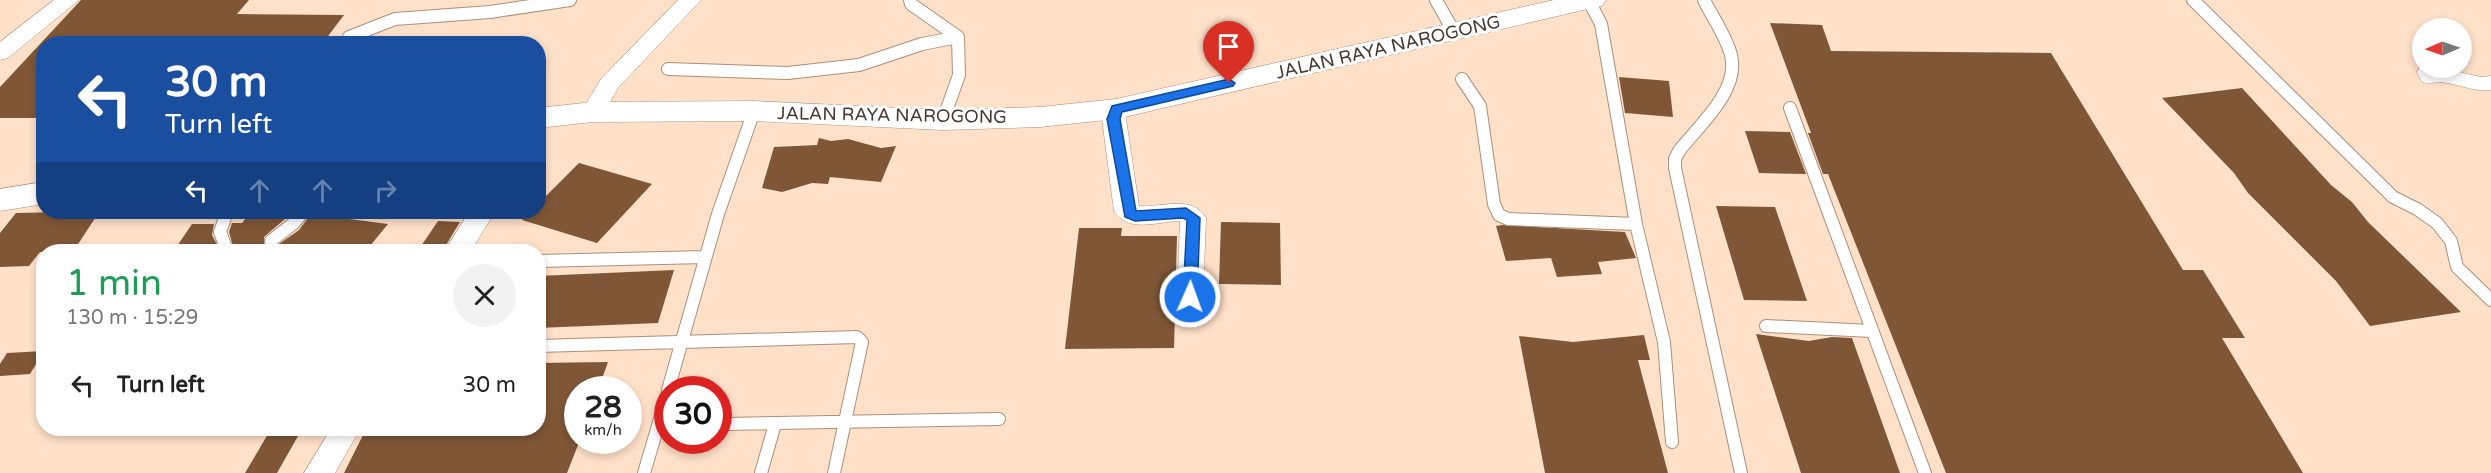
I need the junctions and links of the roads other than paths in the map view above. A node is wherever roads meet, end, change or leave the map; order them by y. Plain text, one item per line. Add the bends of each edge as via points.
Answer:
1 (68, 0) edge
2 (570, 0) edge
3 (690, 0) edge
4 (910, 0) edge
5 (1436, 0) edge
6 (1591, 0) edge
7 (1704, 0) edge
8 (2193, 0) edge
9 (1454, 32) junction
10 (352, 36) edge
11 (958, 37) junction
12 (0, 53) edge
13 (668, 69) dead end
14 (2454, 78) edge
15 (1462, 79) dead end
16 (2491, 83) edge
17 (1790, 108) dead end
18 (1116, 109) junction
19 (754, 111) junction
20 (593, 112) junction
21 (546, 117) edge
22 (943, 120) junction
23 (36, 193) edge
24 (0, 200) edge
25 (224, 219) edge
26 (297, 219) edge
27 (478, 219) edge
28 (1636, 224) junction
29 (271, 241) dead end
30 (225, 244) dead end
31 (462, 244) edge
32 (705, 257) junction
33 (546, 261) edge
34 (1190, 297) dead end
35 (2491, 300) edge
36 (1766, 326) dead end
37 (1872, 331) junction
38 (682, 342) junction
39 (546, 346) edge
40 (672, 376) edge
41 (999, 419) dead end
42 (845, 421) junction
43 (732, 424) edge
44 (775, 424) junction
45 (342, 436) edge
46 (654, 439) edge
47 (1672, 442) dead end
48 (319, 473) edge
49 (644, 473) edge
50 (761, 473) edge
51 (834, 473) edge
52 (1741, 473) edge
53 (1925, 473) edge

1 - 12 street
2 - 10 lane via 490,12 396,19
3 - 20 street via 609,84
4 - 11 lane
5 - 9 lane
6 - 9 main road, JALAN RAYA NAROGONG
6 - 28 lane via 1601,24
7 - 52 lane via 1732,57 1732,75 1725,92 1679,151 1675,168
8 - 35 lane via 2393,198 2420,210 2450,235 2457,267
9 - 18 main road, JALAN RAYA NAROGONG
11 - 13 lane via 922,44 859,65 788,73
11 - 22 lane via 959,75
14 - 16 street
15 - 28 lane via 1480,106 1494,204 1499,215 1508,219
17 - 37 lane
18 - 22 main road, JALAN RAYA NAROGONG via 1040,117
18 - 34 street via 1114,119 1127,211 1135,216 1186,213 1193,218
19 - 20 main road, JALAN RAYA NAROGONG
19 - 22 main road, JALAN RAYA NAROGONG
19 - 32 lane
20 - 21 main road, JALAN RAYA NAROGONG
23 - 24 main road
25 - 30 lane via 220,232
26 - 29 lane
27 - 31 street
28 - 47 lane via 1664,342
32 - 33 lane
32 - 38 lane
36 - 37 lane
37 - 53 lane
38 - 39 lane
38 - 40 lane
38 - 42 lane via 860,338
41 - 42 lane
42 - 44 lane
42 - 51 lane
43 - 44 lane
44 - 50 lane
45 - 48 street
46 - 49 lane

